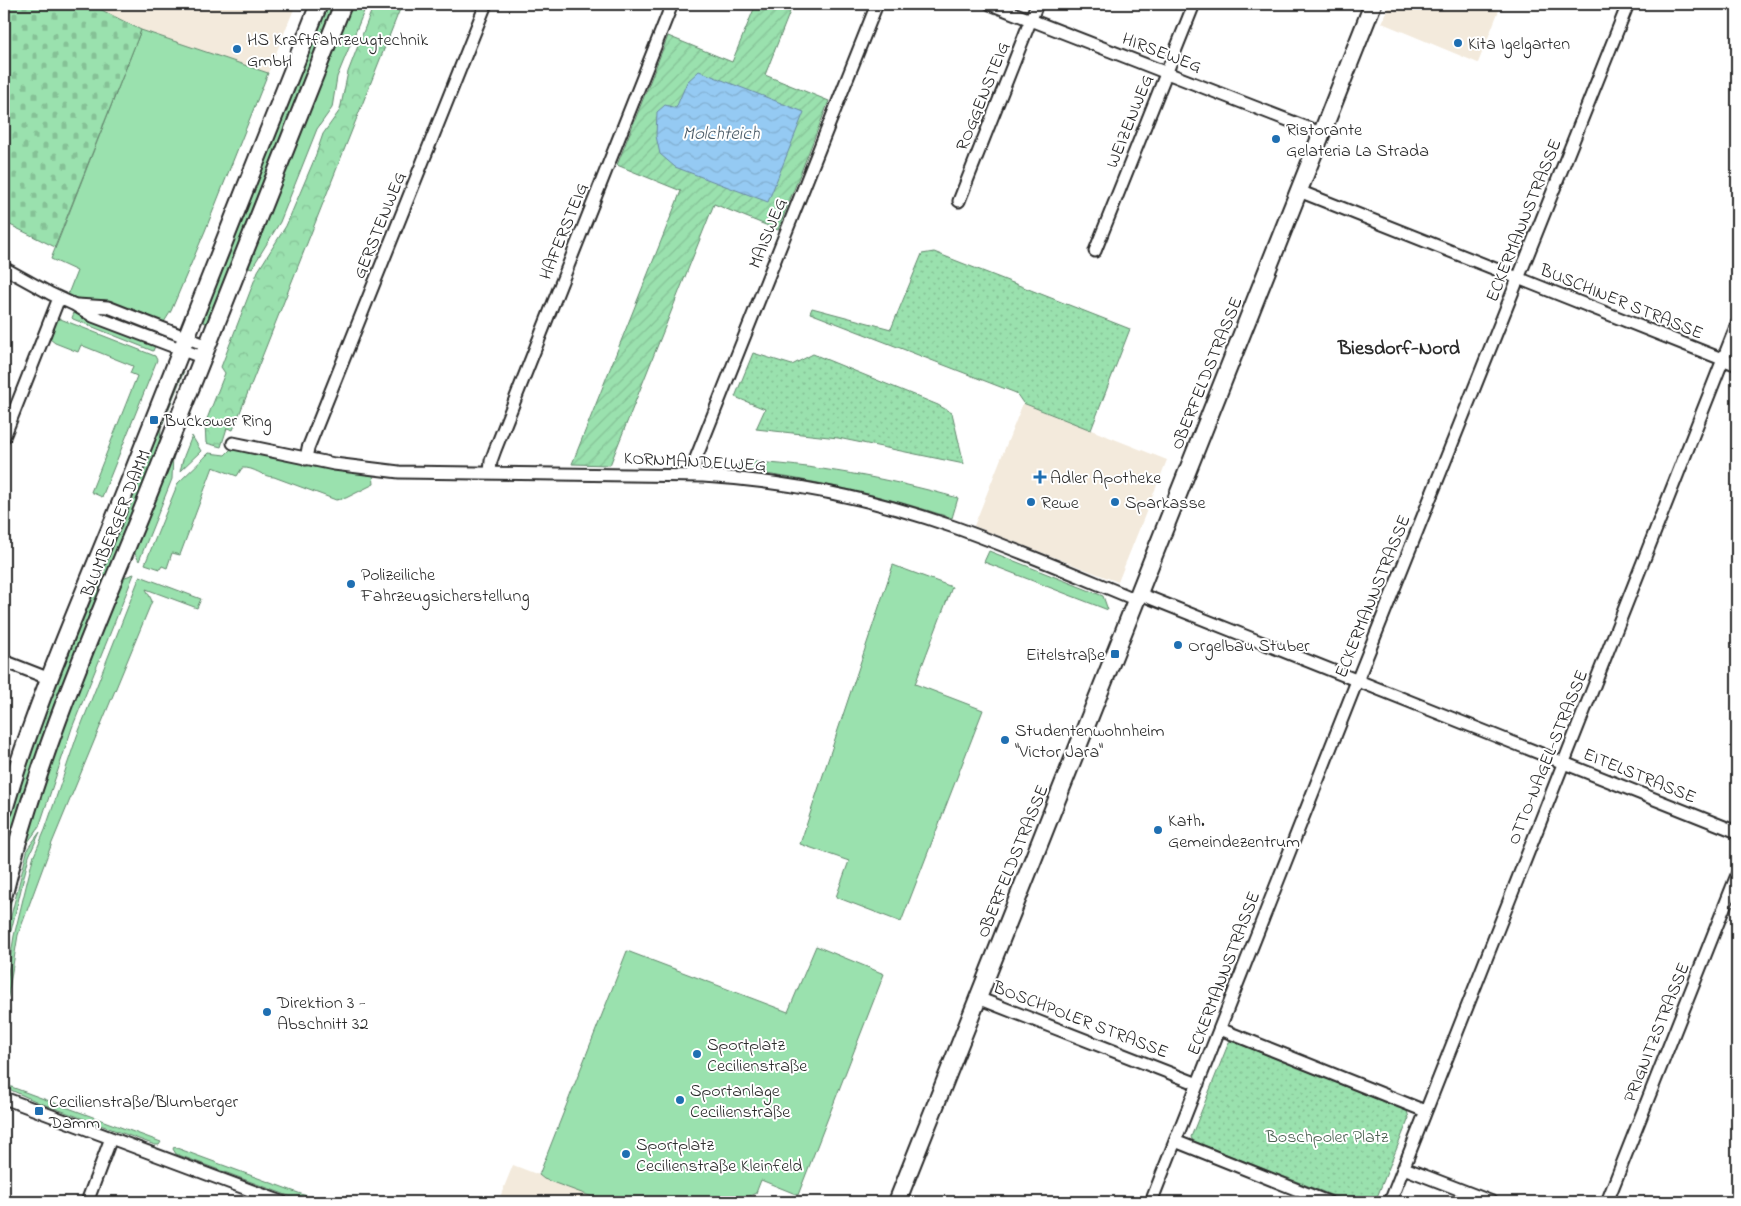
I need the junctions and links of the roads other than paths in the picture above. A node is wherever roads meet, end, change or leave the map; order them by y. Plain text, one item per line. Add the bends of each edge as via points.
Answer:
1 (319, 4) edge
2 (343, 4) edge
3 (486, 4) edge
4 (672, 4) edge
5 (877, 4) edge
6 (990, 4) edge
7 (1037, 4) edge
8 (1194, 4) edge
9 (1373, 4) edge
10 (1628, 4) edge
11 (1031, 20) junction
12 (1167, 72) junction
13 (1321, 133) junction
14 (1299, 192) junction
15 (959, 201) dead end
16 (1095, 251) dead end
17 (4, 268) edge
18 (1518, 279) junction
19 (59, 298) junction
20 (1737, 324) edge
21 (184, 344) junction
22 (206, 352) junction
23 (1724, 360) junction
24 (1737, 365) edge
25 (4, 437) edge
26 (234, 443) dead end
27 (306, 459) junction
28 (490, 472) junction
29 (694, 475) junction
30 (1138, 597) junction
31 (4, 661) edge
32 (50, 680) junction
33 (1357, 681) junction
34 (1563, 764) junction
35 (4, 810) edge
36 (1737, 832) edge
37 (1737, 875) edge
38 (4, 894) edge
39 (978, 998) junction
40 (1220, 1029) junction
41 (1198, 1084) junction
42 (4, 1098) edge
43 (1425, 1111) junction
44 (111, 1138) junction
45 (1175, 1142) junction
46 (1404, 1168) junction
47 (87, 1202) edge
48 (282, 1202) edge
49 (897, 1202) edge
50 (1151, 1202) edge
51 (1328, 1202) edge
52 (1390, 1202) edge
53 (1492, 1202) edge
54 (1607, 1202) edge

1 - 21 main road, BLUMBERGER DAMM
2 - 22 main road, BLUMBERGER DAMM
3 - 27 street, GERSTENWEG
4 - 28 street, HAFERSTEIG via 491,461
5 - 29 street, MAISWEG via 696,458
6 - 11 street, HIRSEWEG
7 - 11 street, ROGGENSTEIG
8 - 12 street, WEIZENWEG
9 - 13 main road, OBERFELDSTRASSE
10 - 18 street, ECKERMANNSTRASSE
11 - 12 street, HIRSEWEG
11 - 15 street, ROGGENSTEIG
12 - 13 street, HIRSEWEG
12 - 16 street, WEIZENWEG
13 - 14 main road, OBERFELDSTRASSE
14 - 18 street, BUSCHINER STRASSE
14 - 30 main road, OBERFELDSTRASSE
17 - 19 street
18 - 23 street, BUSCHINER STRASSE
18 - 33 street, ECKERMANNSTRASSE
19 - 21 street via 75,305 108,307
19 - 25 street
20 - 23 street, OTTO-NAGEL-STRASSE
21 - 22 street
21 - 32 main road, BLUMBERGER DAMM
22 - 38 main road, BLUMBERGER DAMM via 52,734
23 - 24 street, BUSCHINER STRASSE
23 - 34 street, OTTO-NAGEL-STRASSE
26 - 27 street, KORNMANDELWEG
27 - 28 street, KORNMANDELWEG via 400,472
28 - 29 street, KORNMANDELWEG
29 - 30 street, KORNMANDELWEG via 798,487 909,514 954,527
30 - 33 street, EITELSTRASSE
30 - 39 main road, OBERFELDSTRASSE
31 - 32 street
32 - 35 main road, BLUMBERGER DAMM
33 - 34 street, EITELSTRASSE
33 - 40 street, ECKERMANNSTRASSE
34 - 36 street, EITELSTRASSE
34 - 43 street, OTTO-NAGEL-STRASSE
37 - 54 street, PRIGNITZSTRASSE
39 - 41 street, BOSCHPOLER STRASSE
39 - 49 main road, OBERFELDSTRASSE
40 - 41 street, ECKERMANNSTRASSE
40 - 43 street
41 - 45 street, ECKERMANNSTRASSE
42 - 44 street
43 - 46 street, OTTO-NAGEL-STRASSE
44 - 47 street
44 - 48 street
45 - 50 street, ECKERMANNSTRASSE
45 - 51 street
46 - 52 street, OTTO-NAGEL-STRASSE
46 - 53 street

